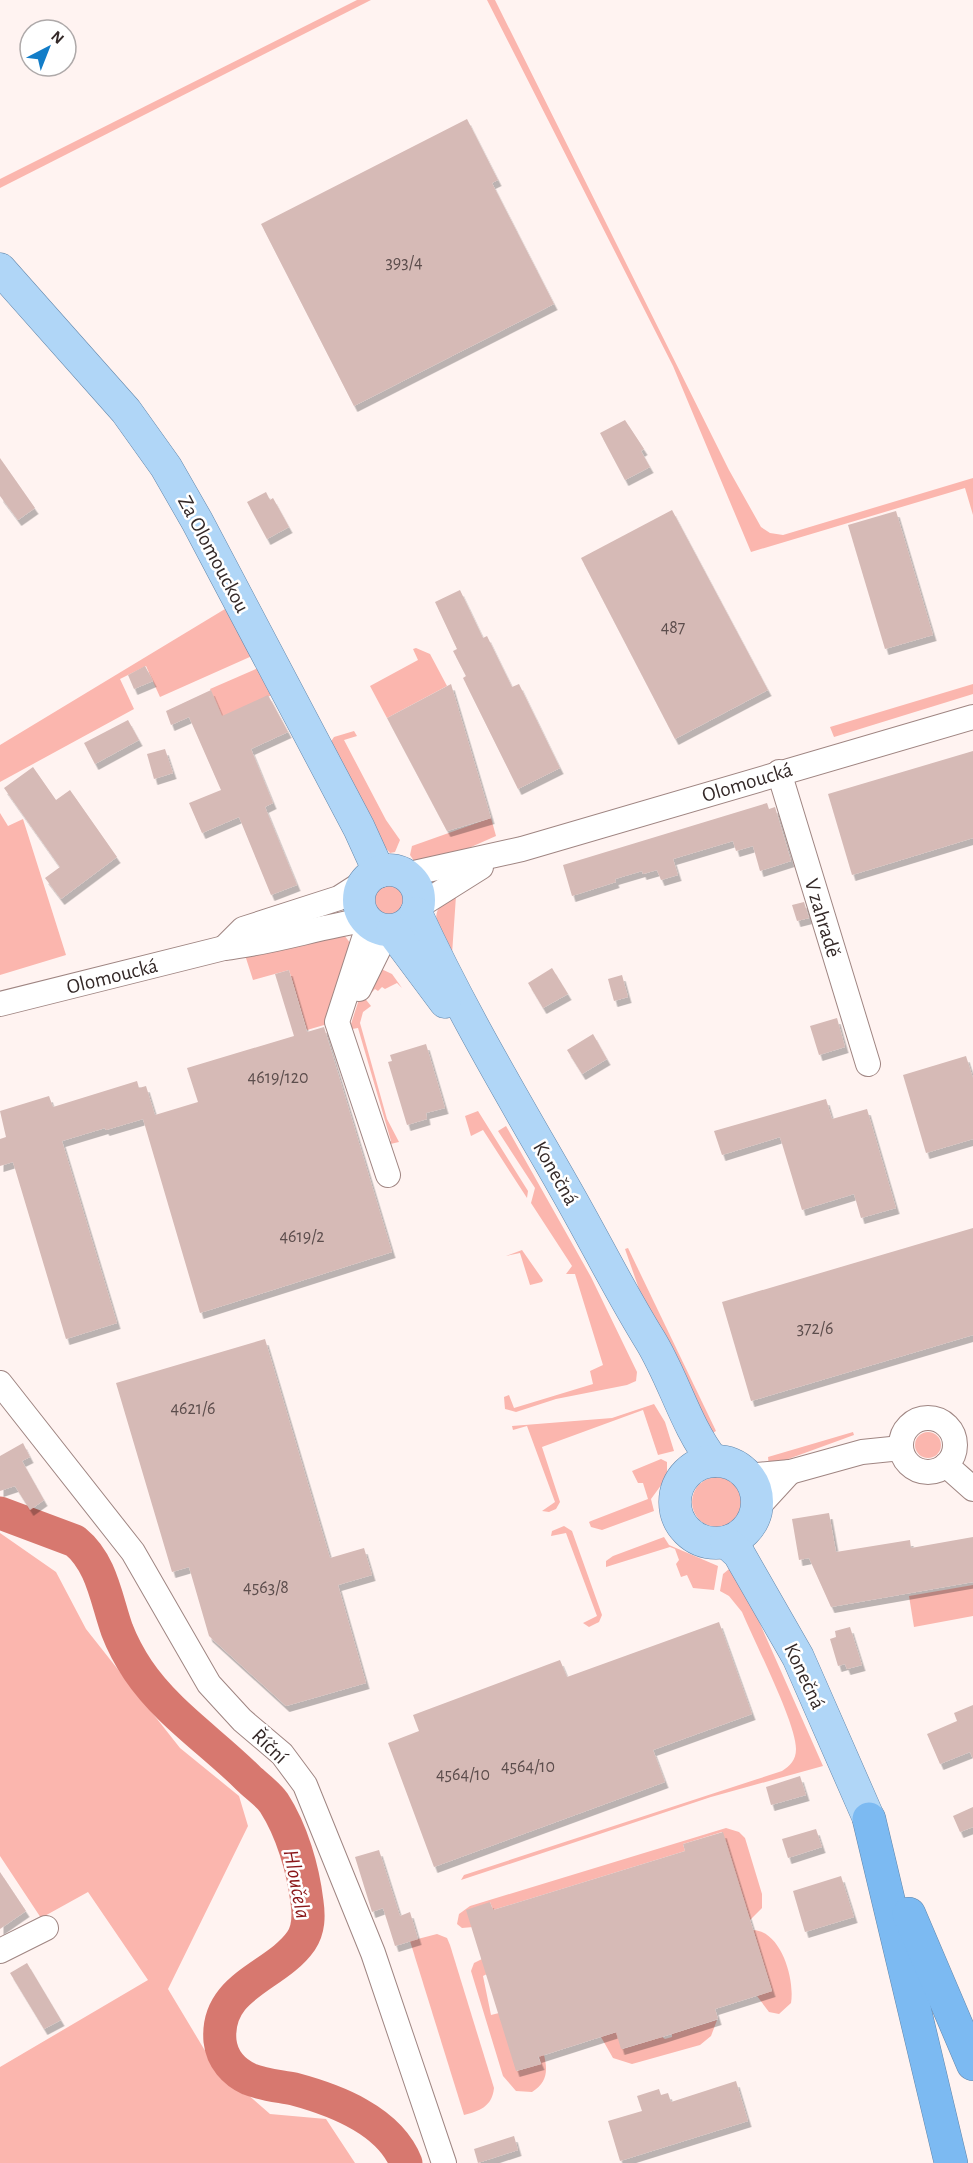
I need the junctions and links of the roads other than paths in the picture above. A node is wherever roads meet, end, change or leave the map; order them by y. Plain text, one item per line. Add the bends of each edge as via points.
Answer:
1 (0, 269) edge
2 (973, 717) edge
3 (779, 772) junction
4 (522, 849) junction
5 (384, 876) junction
6 (392, 920) junction
7 (224, 948) junction
8 (0, 1004) edge
9 (868, 1064) dead end
10 (388, 1175) dead end
11 (0, 1383) edge
12 (901, 1448) junction
13 (701, 1465) junction
14 (946, 1465) junction
15 (790, 1472) junction
16 (747, 1476) junction
17 (973, 1489) edge
18 (744, 1525) junction
19 (869, 1819) junction
20 (886, 1861) junction
21 (46, 1928) dead end
22 (0, 1951) edge
23 (973, 2010) edge
24 (973, 2064) edge
25 (444, 2163) edge
26 (951, 2163) edge

1 - 5 main road, Za Olomouckou via 126,411 166,467
2 - 3 street, Olomoucká
3 - 4 street, Olomoucká
3 - 9 street, V zahradě
4 - 5 street, Olomoucká
4 - 6 street, Olomoucká via 477,868
5 - 6 main road via 418,892
5 - 6 main road via 360,890 358,903
5 - 7 street, Olomoucká via 339,898 243,929
6 - 7 street, Olomoucká via 314,928 250,946
6 - 10 street via 337,1022
6 - 13 main road, Konečná via 482,1043 565,1187 627,1305 633,1328
7 - 8 street, Olomoucká
11 - 25 street, Říční via 133,1552 209,1684 276,1749 303,1782 373,1953
12 - 14 street via 907,1463 921,1471 939,1470
12 - 14 street via 902,1434 910,1424 933,1418 948,1426 955,1442
12 - 15 street via 862,1452
13 - 16 main road via 738,1467
13 - 18 main road via 677,1488 674,1499 678,1519 692,1536 702,1541
14 - 17 street
15 - 16 street
15 - 18 street
16 - 18 main road via 757,1497
18 - 19 main road, Konečná
19 - 20 highway
19 - 26 highway
20 - 23 highway
20 - 24 highway
21 - 22 street

